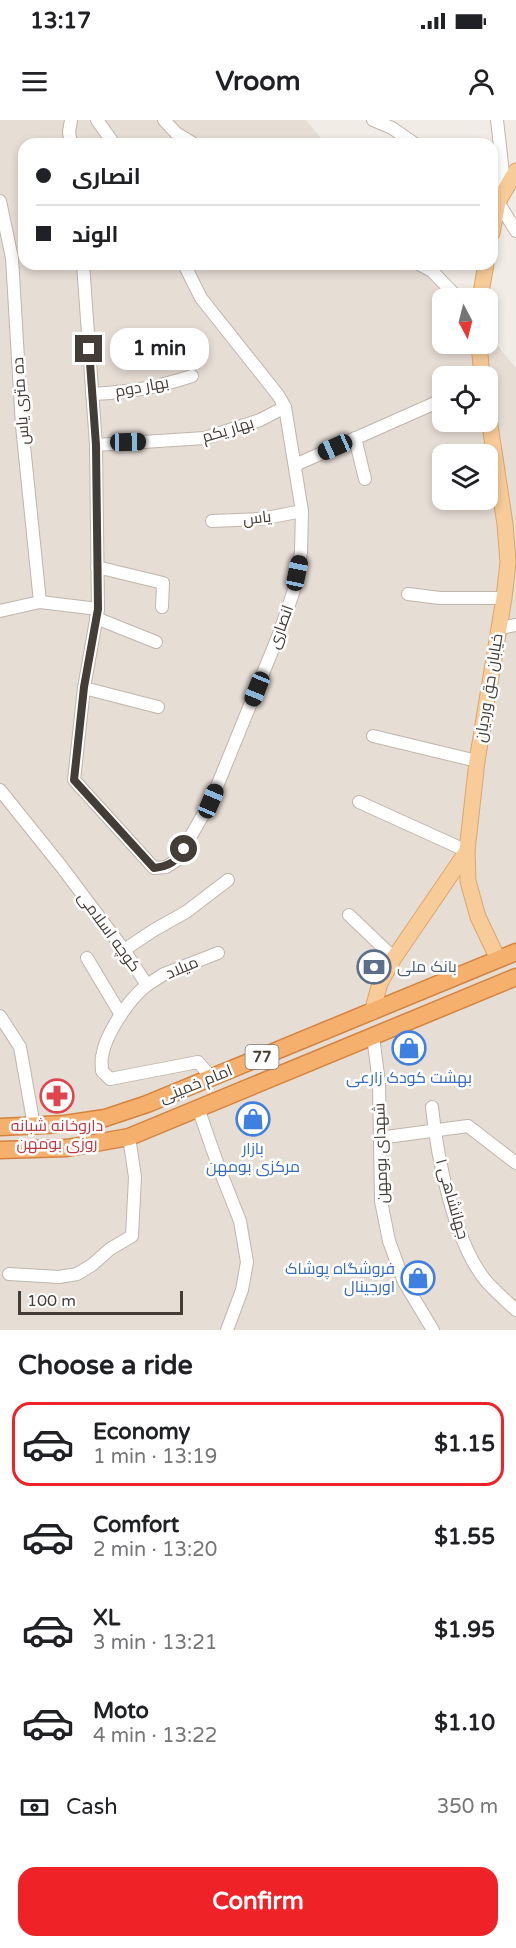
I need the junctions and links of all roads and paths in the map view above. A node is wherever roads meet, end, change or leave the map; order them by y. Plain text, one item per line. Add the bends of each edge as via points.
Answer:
1 (71, 120) edge
2 (97, 120) edge
3 (164, 120) edge
4 (173, 120) edge
5 (373, 120) edge
6 (497, 120) edge
7 (176, 133) junction
8 (70, 138) edge
9 (110, 138) edge
10 (184, 138) edge
11 (406, 138) edge
12 (497, 138) edge
13 (498, 156) edge
14 (516, 171) edge
15 (499, 193) edge
16 (0, 201) edge
17 (516, 231) edge
18 (83, 270) edge
19 (187, 270) edge
20 (430, 270) edge
21 (485, 270) edge
22 (448, 288) edge
23 (482, 288) edge
24 (192, 376) dead end
25 (92, 394) junction
26 (432, 404) edge
27 (285, 407) junction
28 (491, 432) edge
29 (355, 438) junction
30 (96, 445) junction
31 (295, 465) junction
32 (365, 479) dead end
33 (302, 511) junction
34 (212, 521) dead end
35 (97, 567) junction
36 (408, 594) dead end
37 (504, 598) junction
38 (40, 602) junction
39 (162, 607) dead end
40 (0, 611) edge
41 (97, 614) junction
42 (516, 625) edge
43 (499, 628) junction
44 (156, 642) dead end
45 (84, 687) junction
46 (158, 707) dead end
47 (374, 736) dead end
48 (477, 761) junction
49 (0, 790) edge
50 (358, 802) dead end
51 (467, 851) junction
52 (228, 880) dead end
53 (349, 915) dead end
54 (124, 950) junction
55 (516, 952) edge
56 (218, 953) dead end
57 (87, 958) dead end
58 (394, 958) junction
59 (498, 959) junction
60 (516, 977) edge
61 (147, 985) junction
62 (372, 1012) junction
63 (121, 1015) junction
64 (0, 1016) edge
65 (373, 1036) junction
66 (212, 1078) junction
67 (432, 1107) dead end
68 (198, 1108) junction
69 (34, 1126) junction
70 (0, 1127) edge
71 (434, 1131) junction
72 (129, 1137) junction
73 (379, 1138) junction
74 (0, 1150) edge
75 (516, 1163) edge
76 (9, 1274) dead end
77 (516, 1310) edge
78 (227, 1330) edge
79 (433, 1330) edge

1 - 8 street
2 - 9 street
3 - 7 street
4 - 7 street
5 - 11 street
6 - 12 street
7 - 10 street
13 - 15 street
14 - 15 main road
15 - 17 street
16 - 38 street, ده متری یاس via 12,258 22,426
18 - 25 street
19 - 27 street, انصاری via 201,298
20 - 22 street
21 - 23 main road
24 - 25 street, بهار دوم via 129,392
25 - 30 street
26 - 29 street
27 - 30 street, بهار یکم via 206,438
27 - 31 street, انصاری
28 - 37 main road, خیابان حق وردیان via 508,562
29 - 31 street
29 - 32 street
30 - 35 street
31 - 33 street, انصاری
33 - 34 street, یاس via 261,519
33 - 45 street, انصاری via 302,552 279,634 211,801 177,860 166,867 154,868 74,780
35 - 39 street via 164,583
35 - 41 street
36 - 37 street
37 - 43 main road, خیابان حق وردیان
38 - 40 street
38 - 41 street
41 - 44 street
41 - 45 street
42 - 43 street
43 - 48 main road, خیابان حق وردیان
45 - 46 street
47 - 48 street
48 - 51 main road, خیابان حق وردیان
49 - 54 street, کوچه اسلامی
50 - 51 street
51 - 58 main road
51 - 59 main road, خیابان حق وردیان via 468,881 478,917
52 - 54 street via 186,912
53 - 58 street
54 - 61 street, کوچه اسلامی
55 - 59 highway, امام خمینی / 77
56 - 61 street, میلاد via 164,974
57 - 63 street
58 - 62 main road via 380,983
59 - 62 highway, امام خمینی / 77
60 - 65 highway, امام خمینی / 77
61 - 63 street, کوچه اسلامی via 136,993
62 - 66 highway, امام خمینی / 77
63 - 66 street, کوچه اسلامی via 102,1056 102,1071 110,1079 198,1062
64 - 69 street via 20,1047
65 - 68 highway, امام خمینی / 77
65 - 73 street, شهدای بومهن via 379,1083
66 - 69 highway, امام خمینی / 77 via 105,1118
67 - 71 street, جهانشاهی ۱
68 - 72 highway, امام خمینی / 77
68 - 78 street via 240,1221 247,1262 242,1290
69 - 70 highway, امام خمینی / 77
71 - 73 street
71 - 75 street via 468,1126
71 - 77 street, جهانشاهی ۱ via 444,1179 470,1256 486,1280
72 - 74 highway, امام خمینی / 77 via 67,1148
72 - 76 street via 135,1177 132,1236 77,1274
73 - 79 street, شهدای بومهن via 381,1201 389,1241 404,1282

